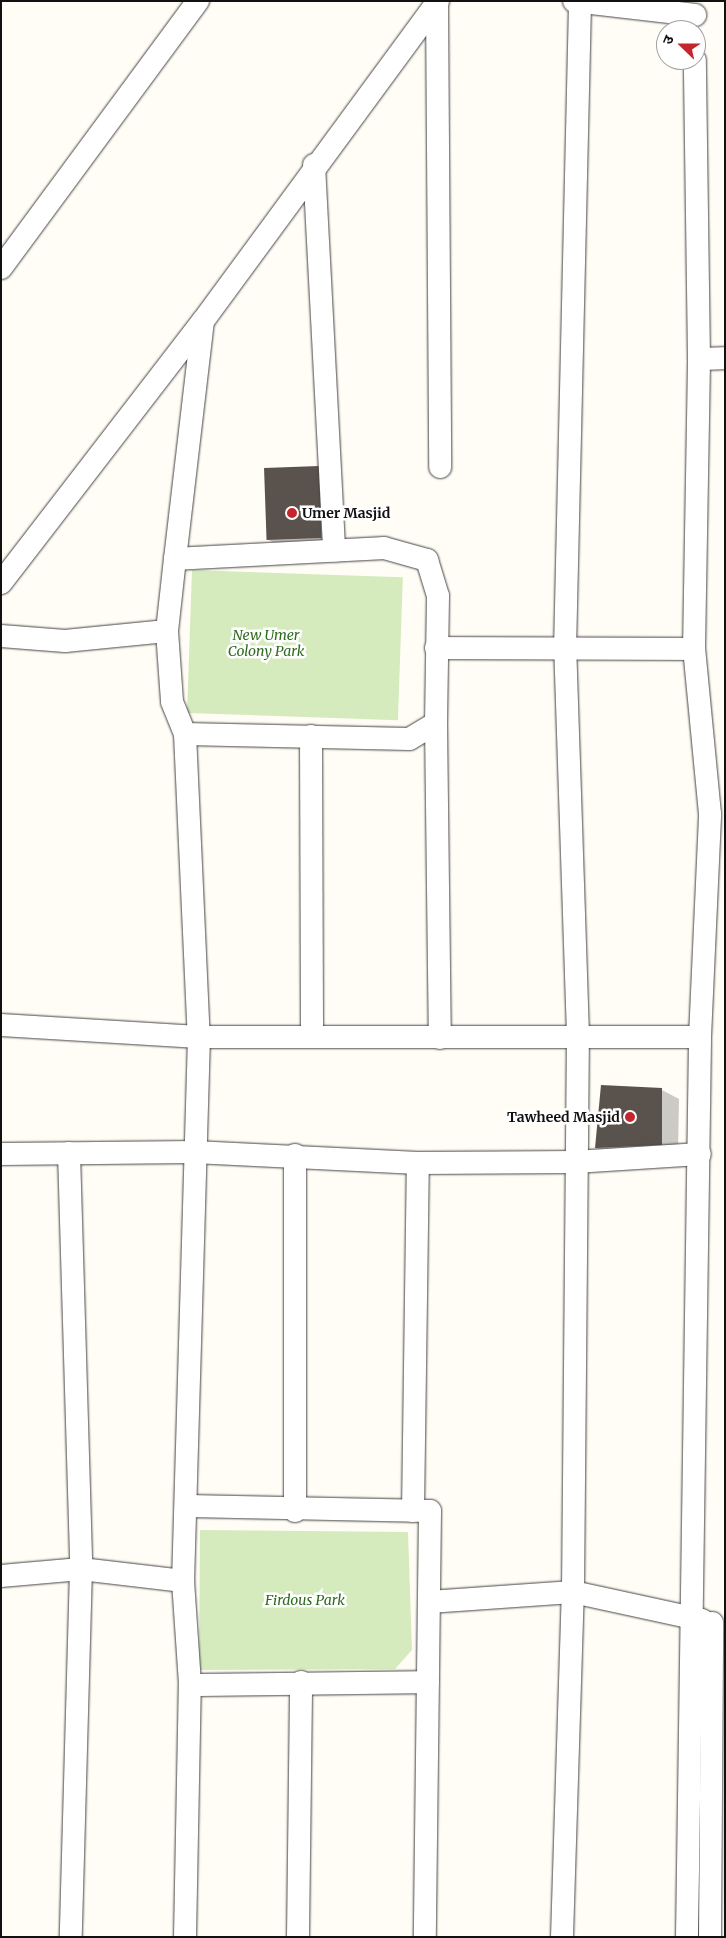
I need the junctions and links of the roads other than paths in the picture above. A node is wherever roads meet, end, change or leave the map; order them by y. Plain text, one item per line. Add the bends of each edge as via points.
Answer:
1 (198, 1) edge
2 (437, 2) edge
3 (577, 2) edge
4 (695, 15) edge
5 (695, 70) edge
6 (314, 165) junction
7 (1, 268) edge
8 (203, 322) junction
9 (725, 358) edge
10 (699, 359) junction
11 (440, 467) dead end
12 (334, 550) junction
13 (175, 559) junction
14 (1, 583) edge
15 (167, 631) junction
16 (1, 636) edge
17 (436, 648) junction
18 (694, 649) junction
19 (565, 650) junction
20 (436, 723) junction
21 (184, 734) junction
22 (311, 736) junction
23 (717, 814) edge
24 (1, 1025) edge
25 (578, 1035) junction
26 (312, 1036) junction
27 (199, 1037) junction
28 (700, 1037) junction
29 (440, 1038) junction
30 (194, 1152) junction
31 (69, 1153) junction
32 (1, 1154) edge
33 (700, 1154) junction
34 (296, 1155) junction
35 (575, 1162) junction
36 (418, 1163) junction
37 (187, 1506) junction
38 (295, 1510) junction
39 (414, 1511) junction
40 (81, 1570) junction
41 (1, 1576) edge
42 (183, 1581) junction
43 (573, 1592) junction
44 (429, 1602) junction
45 (690, 1616) junction
46 (718, 1624) edge
47 (301, 1682) junction
48 (428, 1682) junction
49 (190, 1685) junction
50 (717, 1899) edge
51 (70, 1937) edge
52 (185, 1937) edge
53 (298, 1937) edge
54 (425, 1937) edge
55 (562, 1937) edge
56 (687, 1937) edge
57 (710, 1937) edge

1 - 7 street
2 - 6 street
2 - 11 street
3 - 4 street
3 - 19 street
5 - 10 street
6 - 8 street
6 - 12 street
8 - 13 street
8 - 14 street
9 - 10 street
10 - 18 street
12 - 13 street
12 - 17 street via 384,548 427,560 438,596
13 - 15 street
15 - 16 street via 65,641
15 - 21 street via 172,701
17 - 19 street
17 - 20 street
18 - 19 street
18 - 23 street
19 - 25 street
20 - 22 street via 409,739
20 - 29 street
21 - 22 street
21 - 27 street
22 - 26 street
23 - 28 street
24 - 27 street
25 - 28 street
25 - 29 street
25 - 35 street
26 - 27 street
26 - 29 street
27 - 30 street
28 - 33 street
30 - 31 street
30 - 34 street
30 - 37 street
31 - 32 street
31 - 40 street
33 - 35 street
33 - 45 street
34 - 36 street
34 - 38 street
35 - 36 street
35 - 43 street
36 - 39 street
37 - 38 street
37 - 42 street
38 - 39 street
39 - 44 street via 430,1511
40 - 41 street
40 - 42 street
40 - 51 street
42 - 49 street
43 - 44 street
43 - 45 street
43 - 55 street
44 - 48 street
45 - 46 street
45 - 56 street
46 - 50 street
47 - 48 street
47 - 49 street
47 - 53 street
48 - 54 street
49 - 52 street
50 - 57 street

